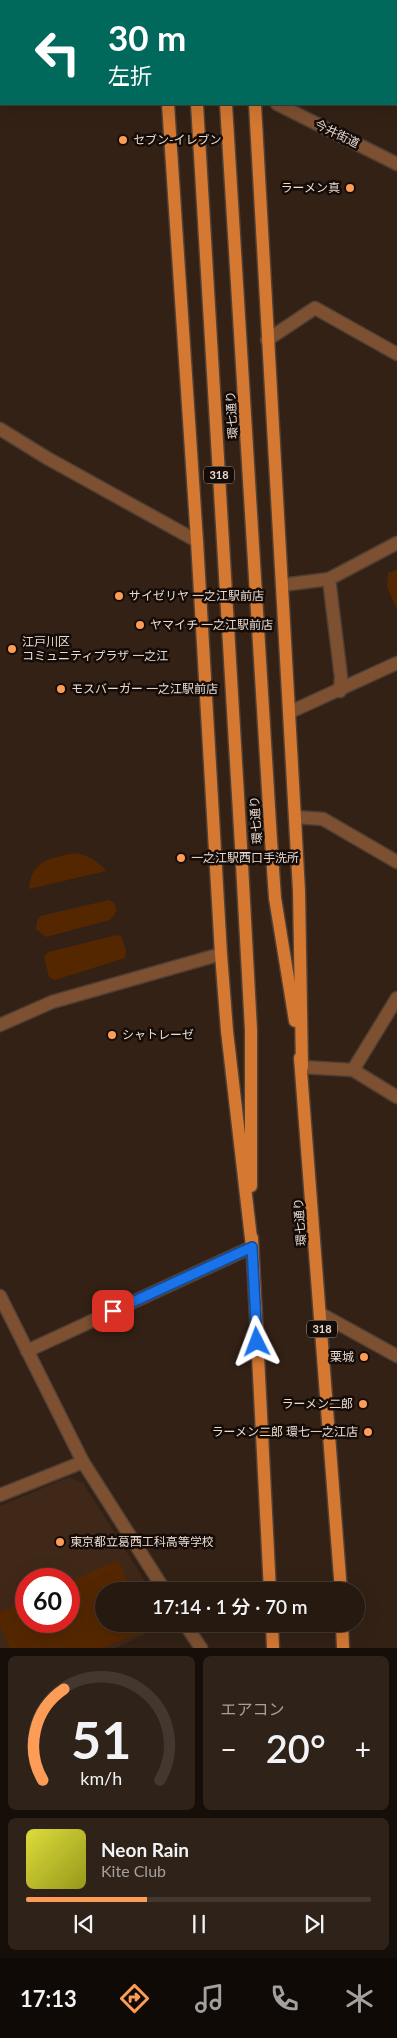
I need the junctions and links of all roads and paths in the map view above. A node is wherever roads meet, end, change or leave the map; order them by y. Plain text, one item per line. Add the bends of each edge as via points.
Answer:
1 (168, 105) edge
2 (197, 105) edge
3 (226, 105) edge
4 (255, 105) edge
5 (281, 105) edge
6 (397, 164) edge
7 (267, 340) junction
8 (397, 354) edge
9 (0, 429) edge
10 (197, 541) junction
11 (397, 543) edge
12 (329, 578) junction
13 (282, 585) junction
14 (397, 663) edge
15 (340, 691) junction
16 (290, 712) junction
17 (295, 817) junction
18 (397, 862) edge
19 (221, 954) junction
20 (397, 998) edge
21 (0, 1025) edge
22 (302, 1066) junction
23 (353, 1070) junction
24 (397, 1097) edge
25 (252, 1247) junction
26 (0, 1296) edge
27 (321, 1314) junction
28 (27, 1351) junction
29 (397, 1356) edge
30 (83, 1462) junction
31 (0, 1496) edge
32 (159, 1582) edge
33 (270, 1582) edge
34 (340, 1582) edge
35 (190, 1632) edge
36 (272, 1632) edge
37 (343, 1632) edge
38 (201, 1648) edge
39 (273, 1648) edge
40 (344, 1648) edge

1 - 10 main road
2 - 25 main road, 環七通り / 318, bridge via 251,1030
3 - 22 main road, 環七通り / 318, bridge via 271,840 276,898
4 - 7 main road
5 - 6 street, 今井街道
7 - 8 street via 315,308
7 - 13 main road
9 - 10 street
10 - 19 main road
11 - 12 street
12 - 13 street
12 - 15 street
13 - 16 main road
14 - 15 street
15 - 16 street
16 - 17 main road
17 - 18 street via 323,819
17 - 22 main road
19 - 21 street via 52,1002
19 - 25 main road
20 - 23 street
22 - 23 street
22 - 27 main road, 環七通り / 318
23 - 24 street
25 - 28 street
25 - 33 main road, 環七通り / 318
26 - 28 street
27 - 29 street
27 - 34 main road, 環七通り / 318
28 - 30 street
30 - 31 street
30 - 32 street
35 - 38 street
36 - 39 main road
37 - 40 main road

